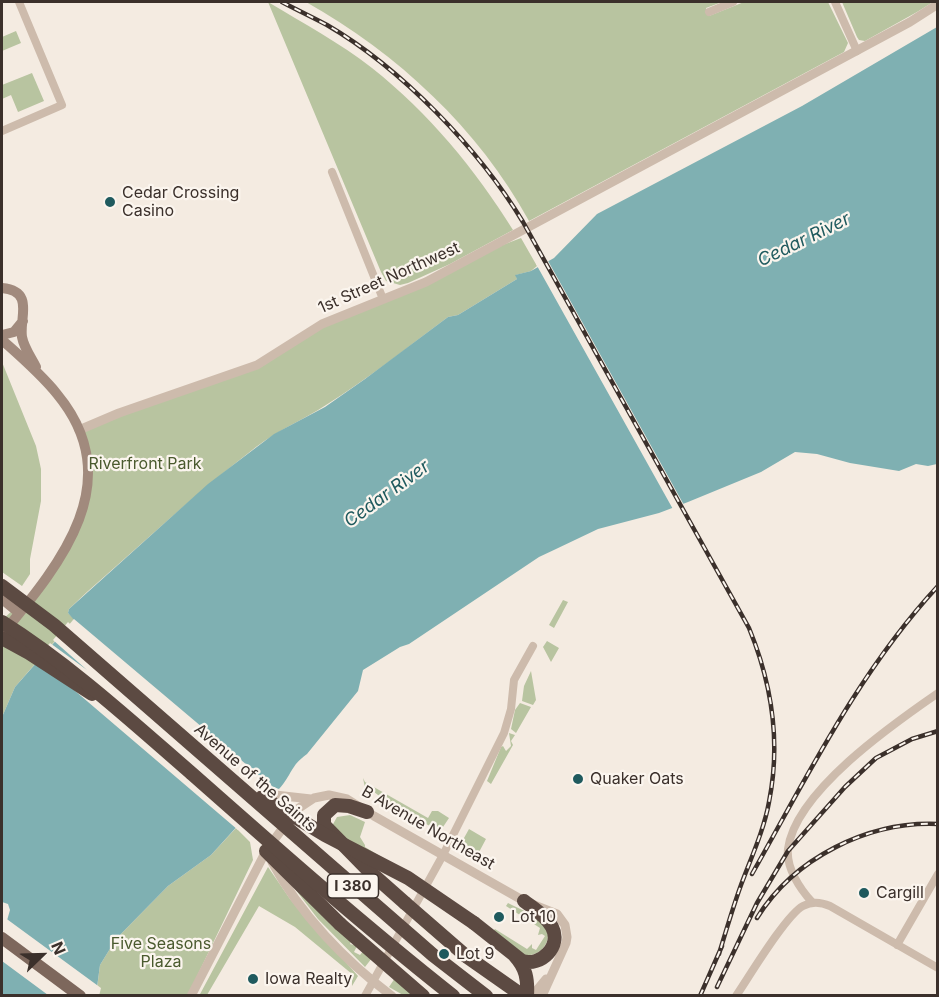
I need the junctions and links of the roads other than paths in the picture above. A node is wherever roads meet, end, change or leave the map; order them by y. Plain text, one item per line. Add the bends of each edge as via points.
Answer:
1 (19, 2) edge
2 (733, 2) edge
3 (835, 2) edge
4 (938, 4) edge
5 (709, 12) dead end
6 (857, 51) junction
7 (2, 131) edge
8 (332, 172) dead end
9 (2, 280) edge
10 (7, 289) edge
11 (384, 299) junction
12 (23, 321) junction
13 (2, 338) edge
14 (42, 378) junction
15 (79, 430) junction
16 (2, 586) edge
17 (2, 599) edge
18 (19, 613) junction
19 (2, 622) edge
20 (2, 636) edge
21 (533, 646) dead end
22 (938, 693) edge
23 (127, 717) junction
24 (223, 772) junction
25 (266, 794) dead end
26 (314, 798) junction
27 (366, 812) junction
28 (293, 813) junction
29 (266, 851) junction
30 (443, 855) junction
31 (370, 872) junction
32 (938, 874) edge
33 (524, 901) junction
34 (812, 902) junction
35 (2, 938) edge
36 (897, 945) junction
37 (514, 956) junction
38 (938, 968) edge
39 (551, 973) junction
40 (373, 981) junction
41 (80, 996) edge
42 (191, 996) edge
43 (365, 996) edge
44 (392, 996) edge
45 (423, 996) edge
46 (453, 996) edge
47 (486, 996) edge
48 (525, 996) edge
49 (532, 996) edge
50 (542, 996) edge
51 (736, 996) edge

1 - 7 street via 62,105
2 - 5 street
3 - 6 street
4 - 6 street, 1st Street Northwest
6 - 11 street, 1st Street Northwest via 437,276
8 - 11 street
9 - 10 main road
10 - 12 main road via 21,298
11 - 15 street, 1st Street Northwest via 322,324 257,364 118,412
12 - 13 main road
12 - 14 main road via 24,343
13 - 14 main road
14 - 15 main road via 58,395
15 - 18 main road via 89,476 86,502 66,548
16 - 24 highway, Avenue of the Saints / I 380, bridge via 54,625
17 - 18 main road
18 - 20 main road
19 - 23 highway, I 380, bridge via 69,669
20 - 23 highway, bridge
21 - 30 street via 514,680 504,733
22 - 34 street via 851,759 799,818 788,851 796,880
23 - 46 highway, I 380, bridge
24 - 37 highway, bridge via 304,824 408,878
24 - 47 highway, Avenue of the Saints / I 380, bridge via 433,955
25 - 26 street, B Avenue Northeast
26 - 27 street, B Avenue Northeast via 341,796
26 - 28 street
27 - 30 street, B Avenue Northeast
27 - 31 highway via 335,805 323,820 327,830
28 - 29 street
28 - 31 highway
29 - 40 street via 311,918
29 - 42 street
29 - 45 highway, bridge via 340,924
30 - 33 street, B Avenue Northeast
30 - 40 street
31 - 48 highway, bridge via 466,956
32 - 36 street
33 - 37 highway via 550,924 554,943 535,962
33 - 39 street, B Avenue Northeast via 557,914 565,925 566,943
34 - 36 street via 830,906
34 - 51 street via 801,906 790,918
35 - 41 main road
36 - 38 street
37 - 48 highway via 527,975
39 - 49 street
39 - 50 street
40 - 43 street
40 - 44 street

